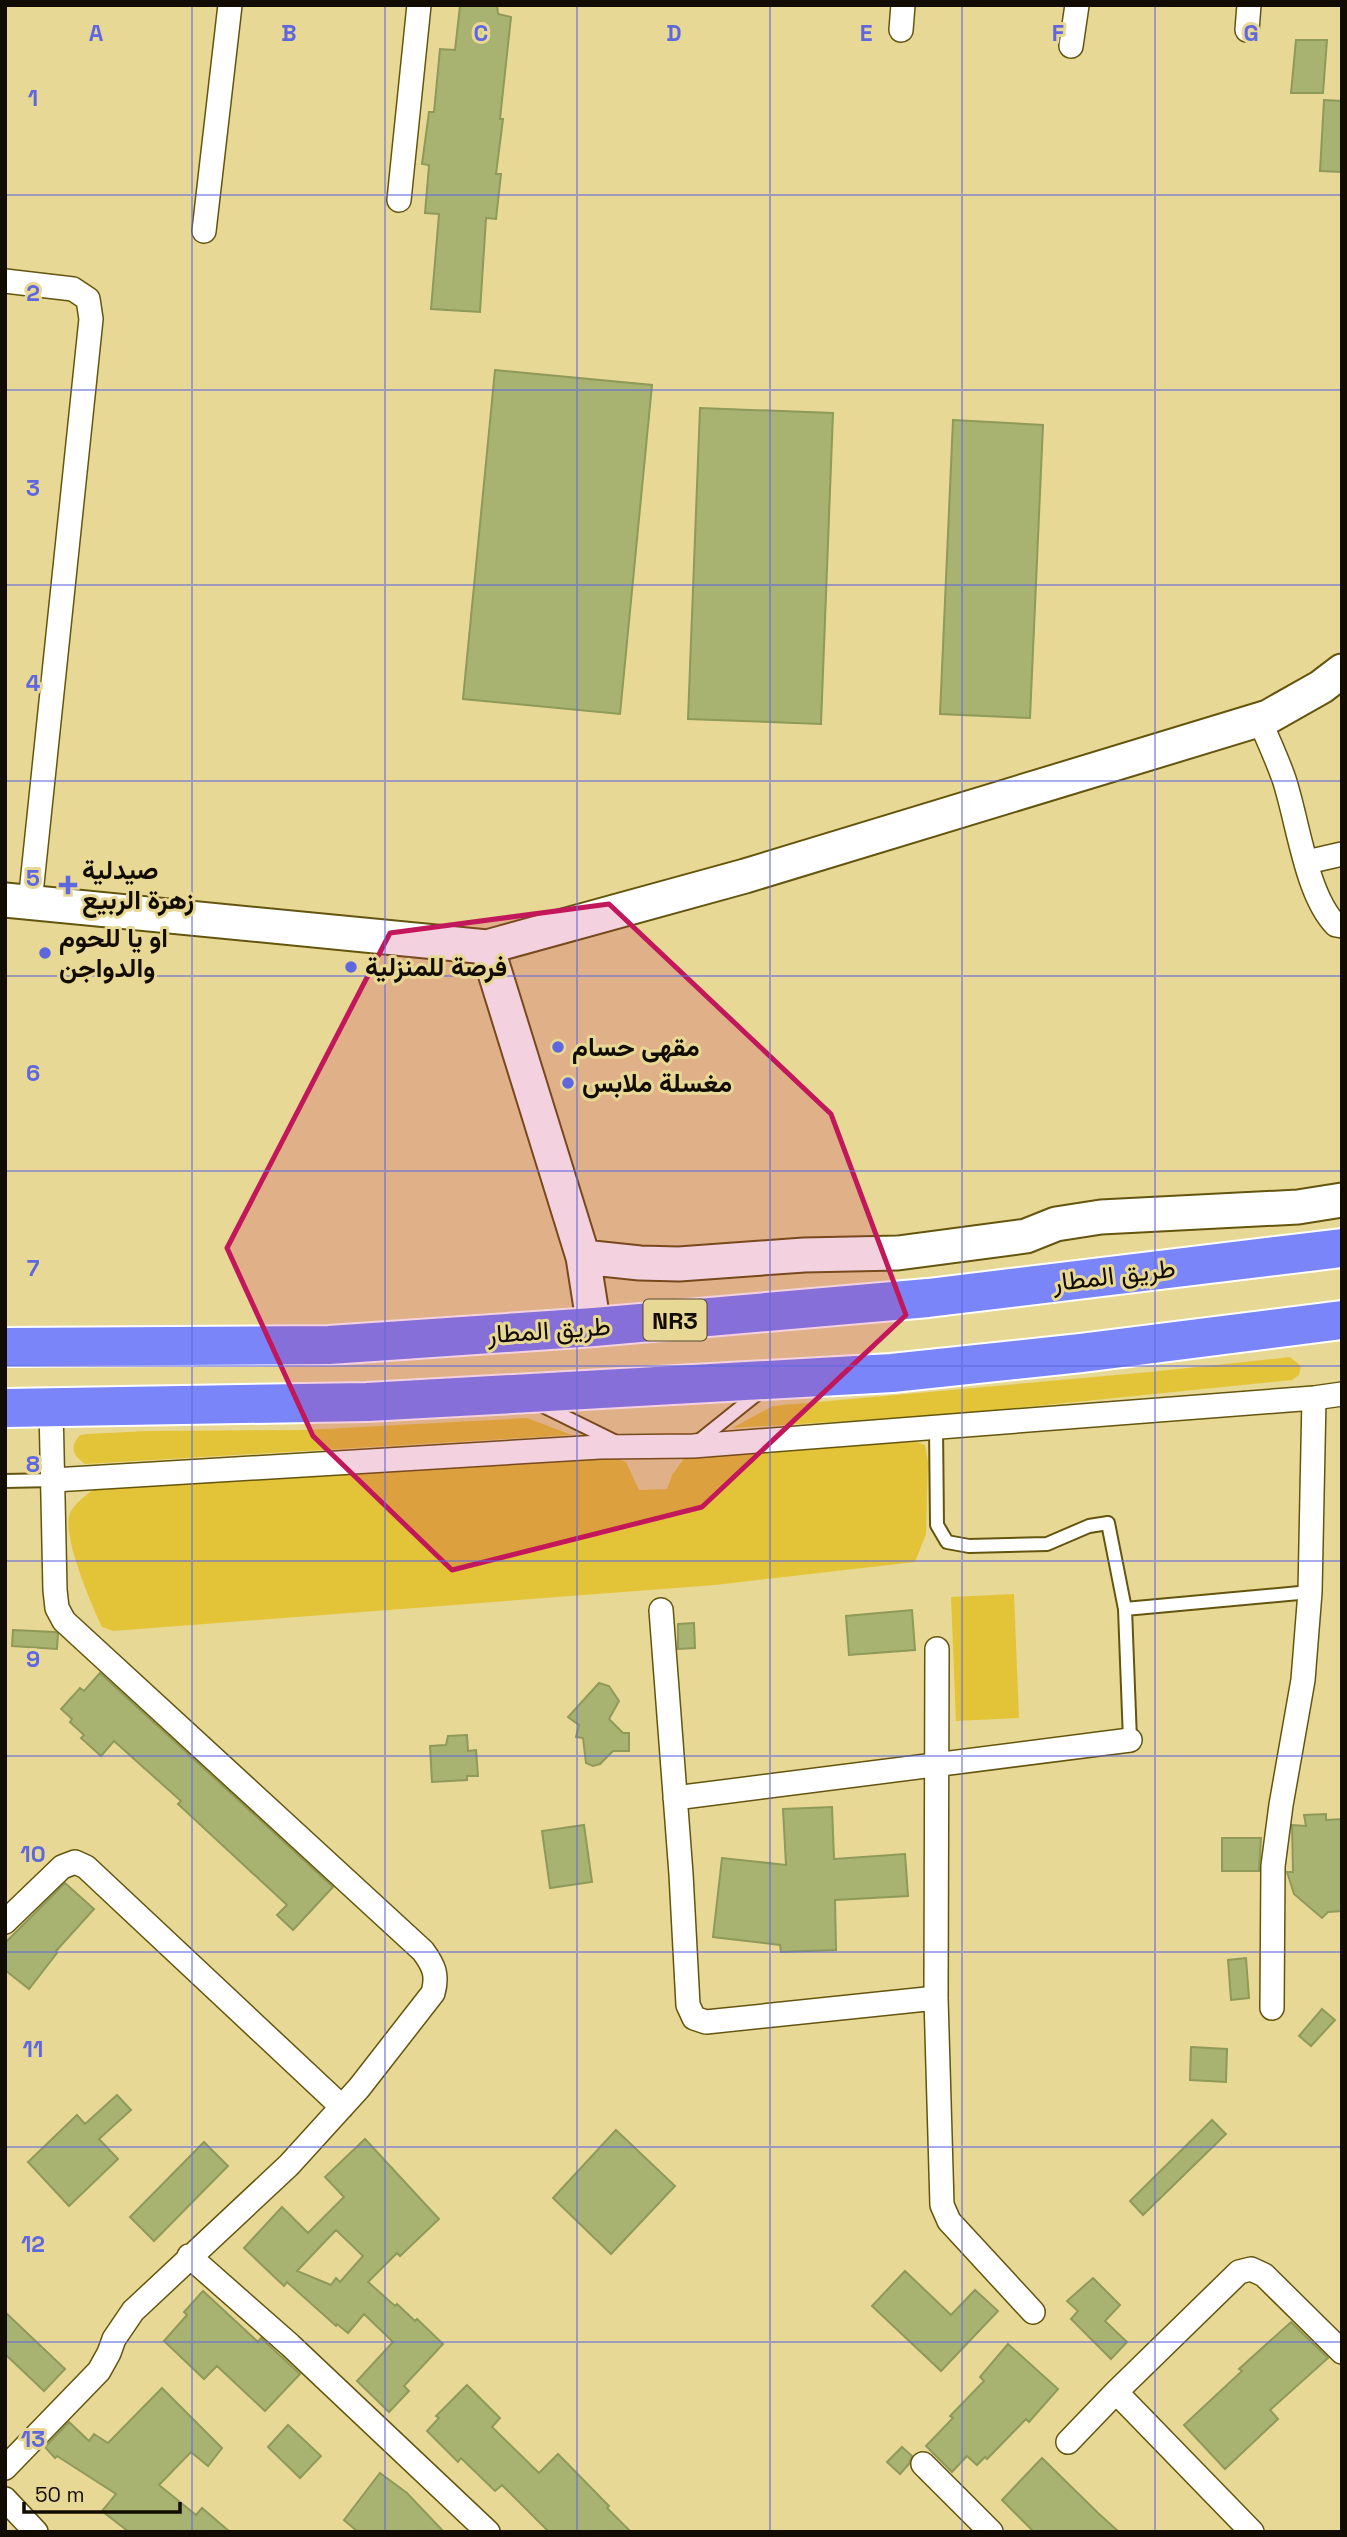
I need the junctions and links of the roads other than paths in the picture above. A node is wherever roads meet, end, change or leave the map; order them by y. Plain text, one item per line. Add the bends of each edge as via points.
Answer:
1 (230, 5) edge
2 (419, 5) edge
3 (903, 5) edge
4 (1077, 5) edge
5 (1249, 5) edge
6 (901, 30) dead end
7 (1247, 30) dead end
8 (1072, 47) dead end
9 (399, 200) dead end
10 (204, 231) dead end
11 (5, 281) edge
12 (1342, 671) edge
13 (1259, 719) junction
14 (1342, 854) edge
15 (1307, 862) junction
16 (18, 901) edge
17 (1342, 926) edge
18 (487, 947) junction
19 (1342, 1200) edge
20 (1342, 1248) edge
21 (583, 1257) junction
22 (1342, 1320) edge
23 (594, 1327) junction
24 (5, 1347) edge
25 (775, 1379) junction
26 (519, 1394) junction
27 (1342, 1394) edge
28 (1314, 1398) junction
29 (51, 1407) junction
30 (5, 1408) edge
31 (936, 1427) junction
32 (693, 1446) junction
33 (626, 1447) junction
34 (54, 1480) junction
35 (5, 1481) edge
36 (1310, 1592) junction
37 (1125, 1609) junction
38 (661, 1610) dead end
39 (937, 1649) dead end
40 (1130, 1740) joint
41 (936, 1766) junction
42 (675, 1798) junction
43 (5, 1922) edge
44 (936, 1998) junction
45 (1272, 2008) dead end
46 (342, 2107) junction
47 (189, 2256) junction
48 (1034, 2312) dead end
49 (1342, 2352) edge
50 (1116, 2392) junction
51 (1068, 2442) dead end
52 (923, 2463) dead end
53 (5, 2468) edge
54 (5, 2500) edge
55 (36, 2532) edge
56 (488, 2532) edge
57 (991, 2532) edge
58 (1252, 2532) edge

1 - 10 street
2 - 9 street
3 - 6 street
4 - 8 street
5 - 7 street
11 - 16 street via 73,289 88,299 91,319
12 - 13 street
13 - 15 street via 1284,779
13 - 18 street via 745,876
14 - 15 street
15 - 17 street via 1326,915
16 - 18 street
18 - 21 street
19 - 21 street via 1298,1207 1101,1217 1056,1223 1026,1236 898,1253 679,1264
20 - 23 highway, طريق المطار / NR3 via 928,1298
21 - 23 street
22 - 25 highway via 892,1373
23 - 24 highway, طريق المطار / NR3 via 329,1345
25 - 26 highway
25 - 32 lane
26 - 29 highway via 367,1402
26 - 33 lane
27 - 28 street
28 - 31 street
28 - 36 street
29 - 30 highway
29 - 34 street
31 - 32 street
31 - 37 lane via 937,1525 947,1542 969,1546 1047,1544 1108,1523
32 - 33 street
33 - 34 street
34 - 35 lane
34 - 46 street via 55,1590 64,1621 434,1966 433,1993
36 - 37 lane
36 - 45 street via 1303,1680 1273,1866
37 - 40 lane
38 - 42 street
39 - 41 street
40 - 41 street
41 - 42 street
41 - 44 street
42 - 44 street via 688,2005 694,2018 706,2022
43 - 46 street via 62,1867 75,1862 86,1867
44 - 48 street via 944,2213
46 - 47 street via 289,2165
47 - 53 street via 133,2311 99,2371
47 - 56 street
49 - 50 street via 1264,2275 1251,2269 1239,2273
50 - 51 street
50 - 58 street
52 - 57 street
54 - 55 street

